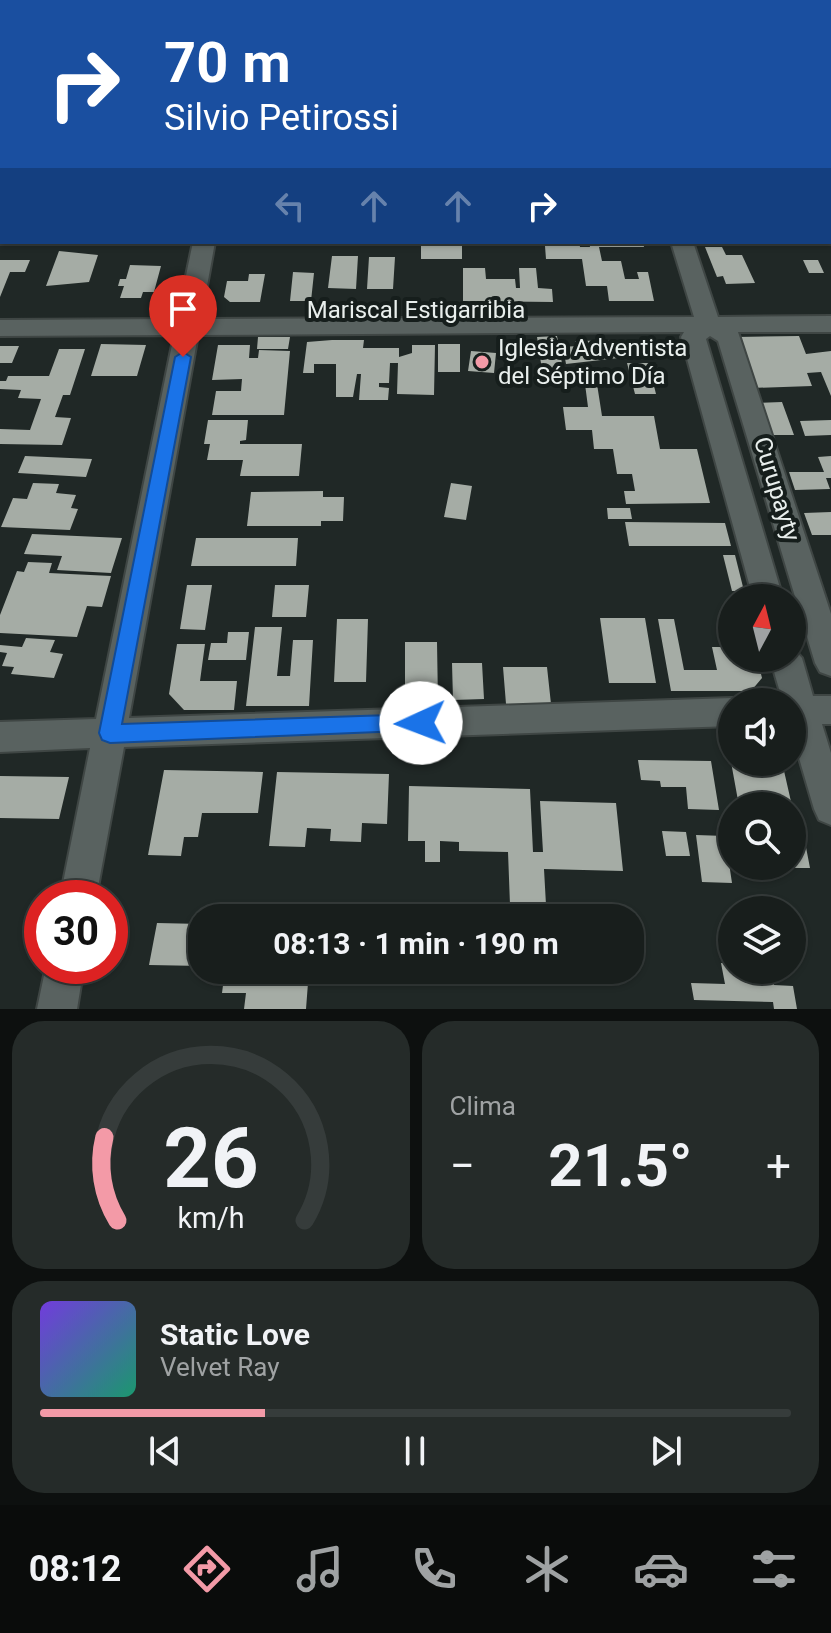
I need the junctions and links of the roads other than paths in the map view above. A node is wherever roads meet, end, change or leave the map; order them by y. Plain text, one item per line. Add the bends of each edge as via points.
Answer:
1 (204, 244) edge
2 (683, 244) edge
3 (831, 307) edge
4 (0, 313) edge
5 (706, 317) junction
6 (191, 319) junction
7 (831, 324) edge
8 (0, 328) edge
9 (764, 584) edge
10 (831, 663) edge
11 (792, 672) edge
12 (808, 710) edge
13 (718, 712) edge
14 (110, 733) junction
15 (0, 737) edge
16 (831, 809) edge
17 (81, 880) edge
18 (62, 984) edge
19 (57, 1009) edge

1 - 6 street
2 - 5 street, Curupayty
3 - 5 street
4 - 6 street
5 - 6 street
5 - 7 street
5 - 9 street, Curupayty via 693,337
5 - 10 street, Curupayty via 729,337
6 - 8 street
6 - 14 street
11 - 12 street
12 - 16 street
13 - 14 street
14 - 15 street
14 - 17 street
18 - 19 street

